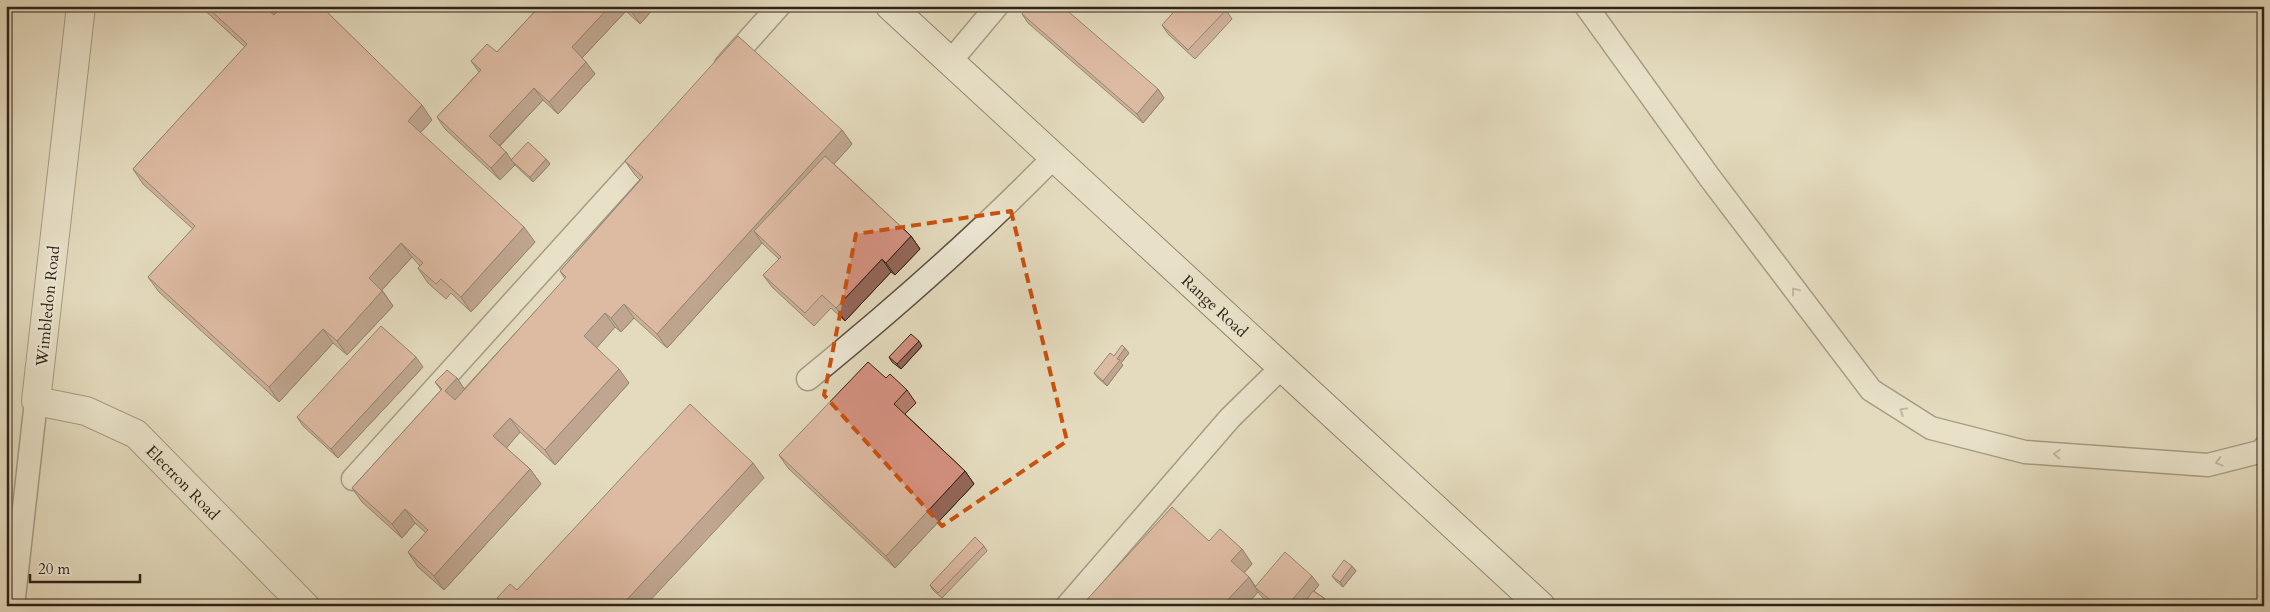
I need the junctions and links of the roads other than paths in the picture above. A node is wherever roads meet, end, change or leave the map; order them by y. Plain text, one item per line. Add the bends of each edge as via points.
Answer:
1 (81, 6) edge
2 (779, 6) edge
3 (890, 6) edge
4 (998, 6) edge
5 (1586, 6) edge
6 (950, 62) junction
7 (714, 80) edge
8 (668, 131) edge
9 (1054, 157) junction
10 (1282, 367) junction
11 (808, 379) dead end
12 (36, 401) junction
13 (2264, 448) edge
14 (353, 479) dead end
15 (13, 606) edge
16 (305, 606) edge
17 (1067, 606) edge
18 (1541, 606) edge

1 - 12 main road, Wimbledon Road
2 - 7 lane
3 - 6 main road, Range Road
4 - 6 lane
13 -> 5 lane via 2208,465 2025,452 1931,428 1871,390 1710,178
6 - 9 main road, Range Road
8 - 14 lane
9 - 10 main road, Range Road
9 - 11 lane via 882,319
10 - 17 lane via 1230,418
10 - 18 main road, Range Road
12 - 15 lane, Wimbledon Road
12 - 16 main road, Electron Road via 86,411 136,434

